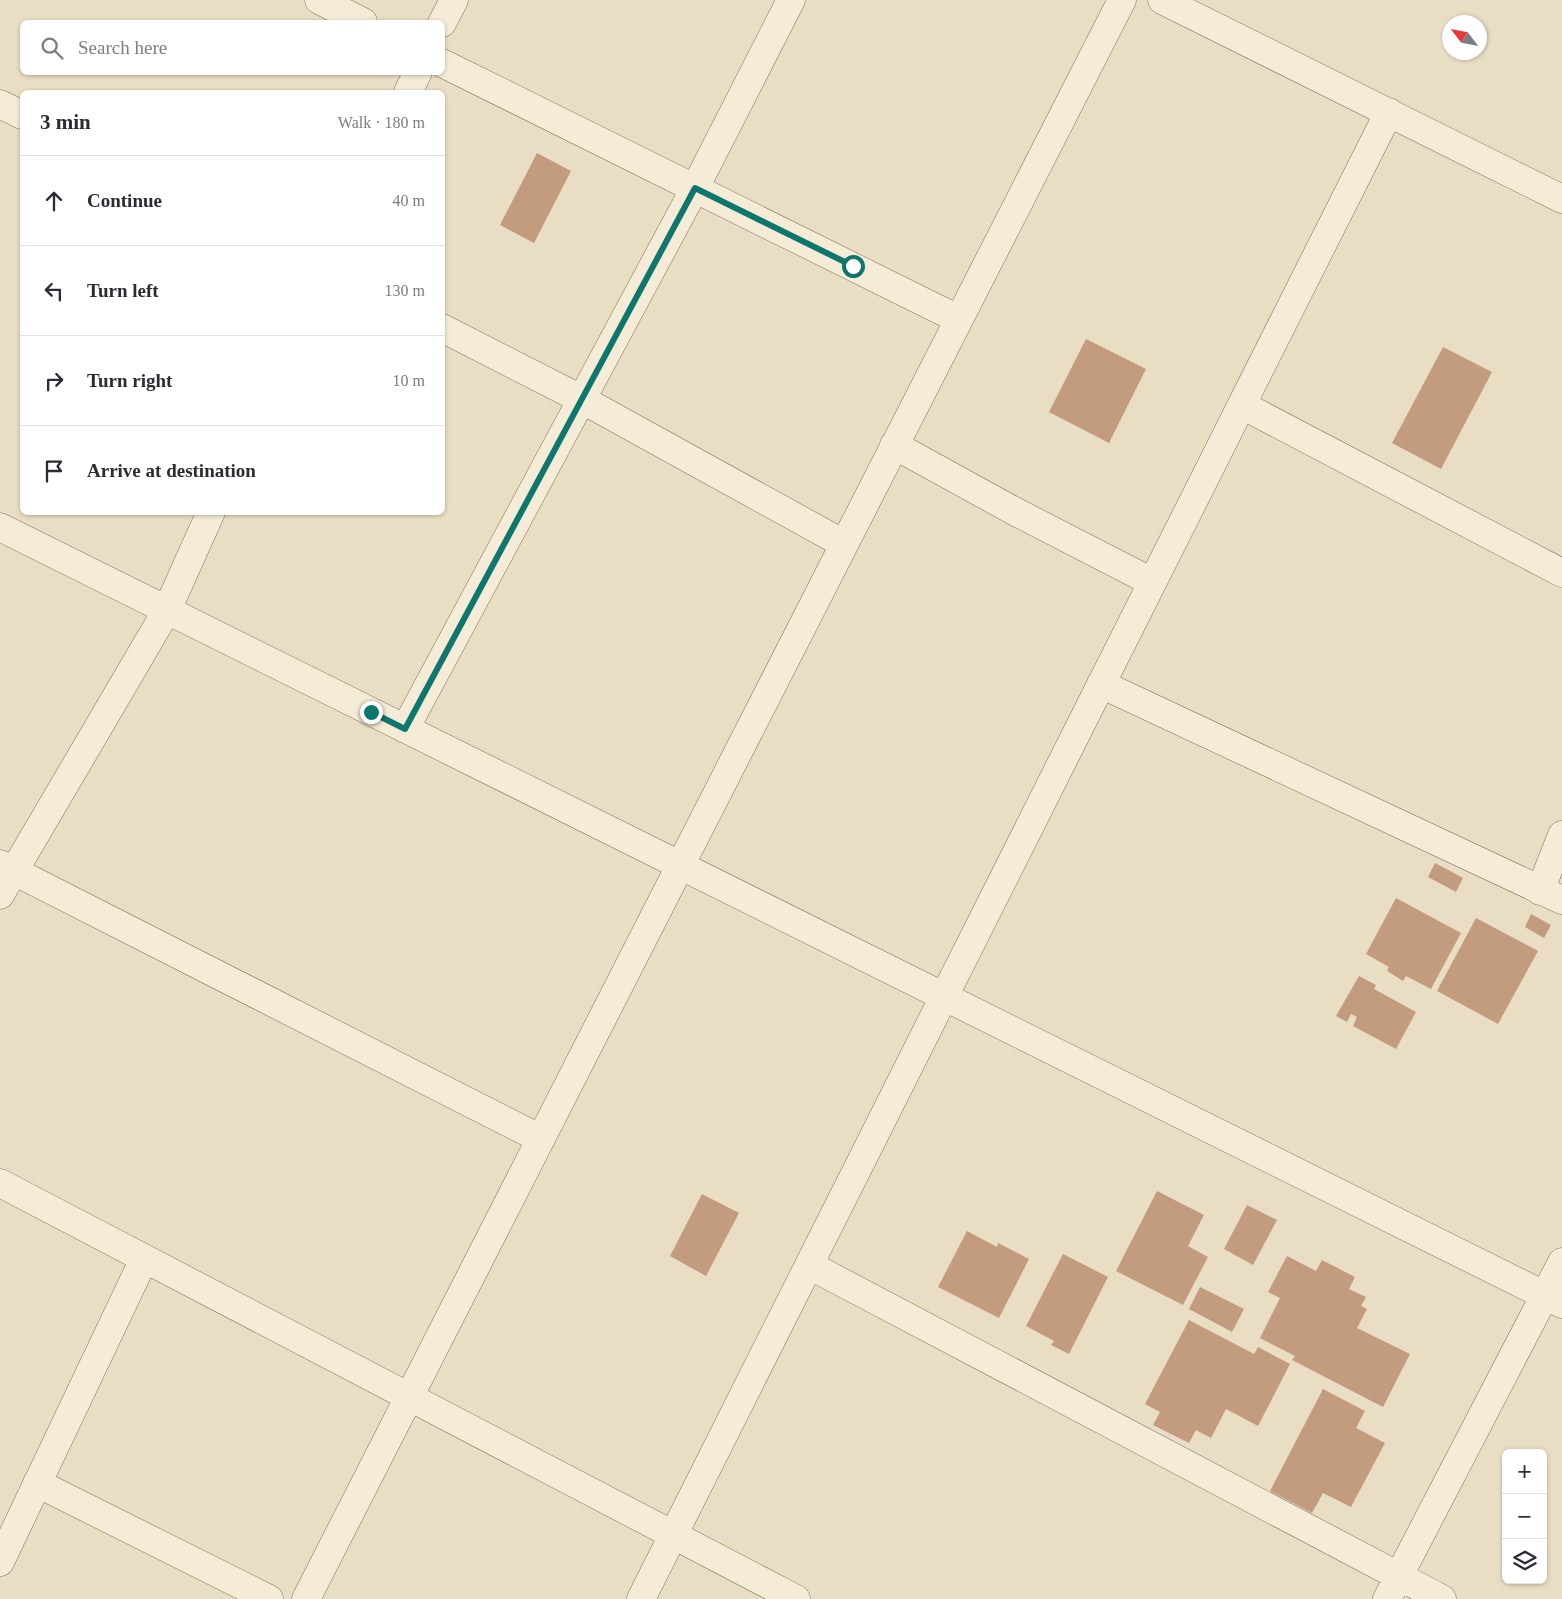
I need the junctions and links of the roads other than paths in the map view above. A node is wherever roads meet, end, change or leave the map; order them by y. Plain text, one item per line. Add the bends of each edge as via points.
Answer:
1 (319, 0) edge
2 (454, 0) edge
3 (791, 0) edge
4 (1122, 0) edge
5 (1162, 0) edge
6 (359, 20) edge
7 (444, 20) edge
8 (445, 64) edge
9 (416, 75) edge
10 (409, 90) edge
11 (0, 104) edge
12 (1388, 112) junction
13 (20, 114) edge
14 (695, 188) junction
15 (1562, 199) edge
16 (958, 319) junction
17 (445, 330) edge
18 (581, 398) junction
19 (1242, 404) junction
20 (894, 445) junction
21 (210, 515) edge
22 (0, 527) edge
23 (844, 544) junction
24 (1562, 573) edge
25 (1152, 582) junction
26 (167, 610) junction
27 (1101, 684) junction
28 (405, 729) junction
29 (1562, 835) edge
30 (680, 866) junction
31 (6, 867) edge
32 (0, 895) edge
33 (1551, 896) edge
34 (944, 997) junction
35 (541, 1139) junction
36 (0, 1183) edge
37 (144, 1259) junction
38 (1562, 1262) edge
39 (809, 1265) junction
40 (1553, 1300) edge
41 (408, 1397) junction
42 (37, 1483) junction
43 (674, 1535) junction
44 (0, 1562) edge
45 (1393, 1588) edge
46 (269, 1599) edge
47 (306, 1599) edge
48 (641, 1599) edge
49 (796, 1599) edge
50 (1442, 1599) edge

1 - 6 street
2 - 7 street
3 - 14 street
4 - 16 street
5 - 12 street
8 - 14 street
9 - 10 street
11 - 13 street
12 - 15 street
12 - 19 street
14 - 16 street
14 - 18 street
16 - 20 street
17 - 18 street
18 - 23 street
18 - 28 street
19 - 24 street
19 - 25 street
20 - 23 street
20 - 25 street
21 - 26 street
22 - 26 street
23 - 30 street
25 - 27 street
26 - 28 street
26 - 31 street
27 - 33 street
27 - 34 street
28 - 30 street
29 - 33 street
30 - 34 street
30 - 35 street
31 - 32 street
31 - 35 street
34 - 39 street
34 - 40 street
35 - 41 street
36 - 37 street
37 - 41 street
37 - 42 street
38 - 40 street
39 - 43 street
39 - 45 street
40 - 45 street
41 - 43 street
41 - 47 street
42 - 44 street
42 - 46 street
43 - 48 street
43 - 49 street
45 - 50 street

